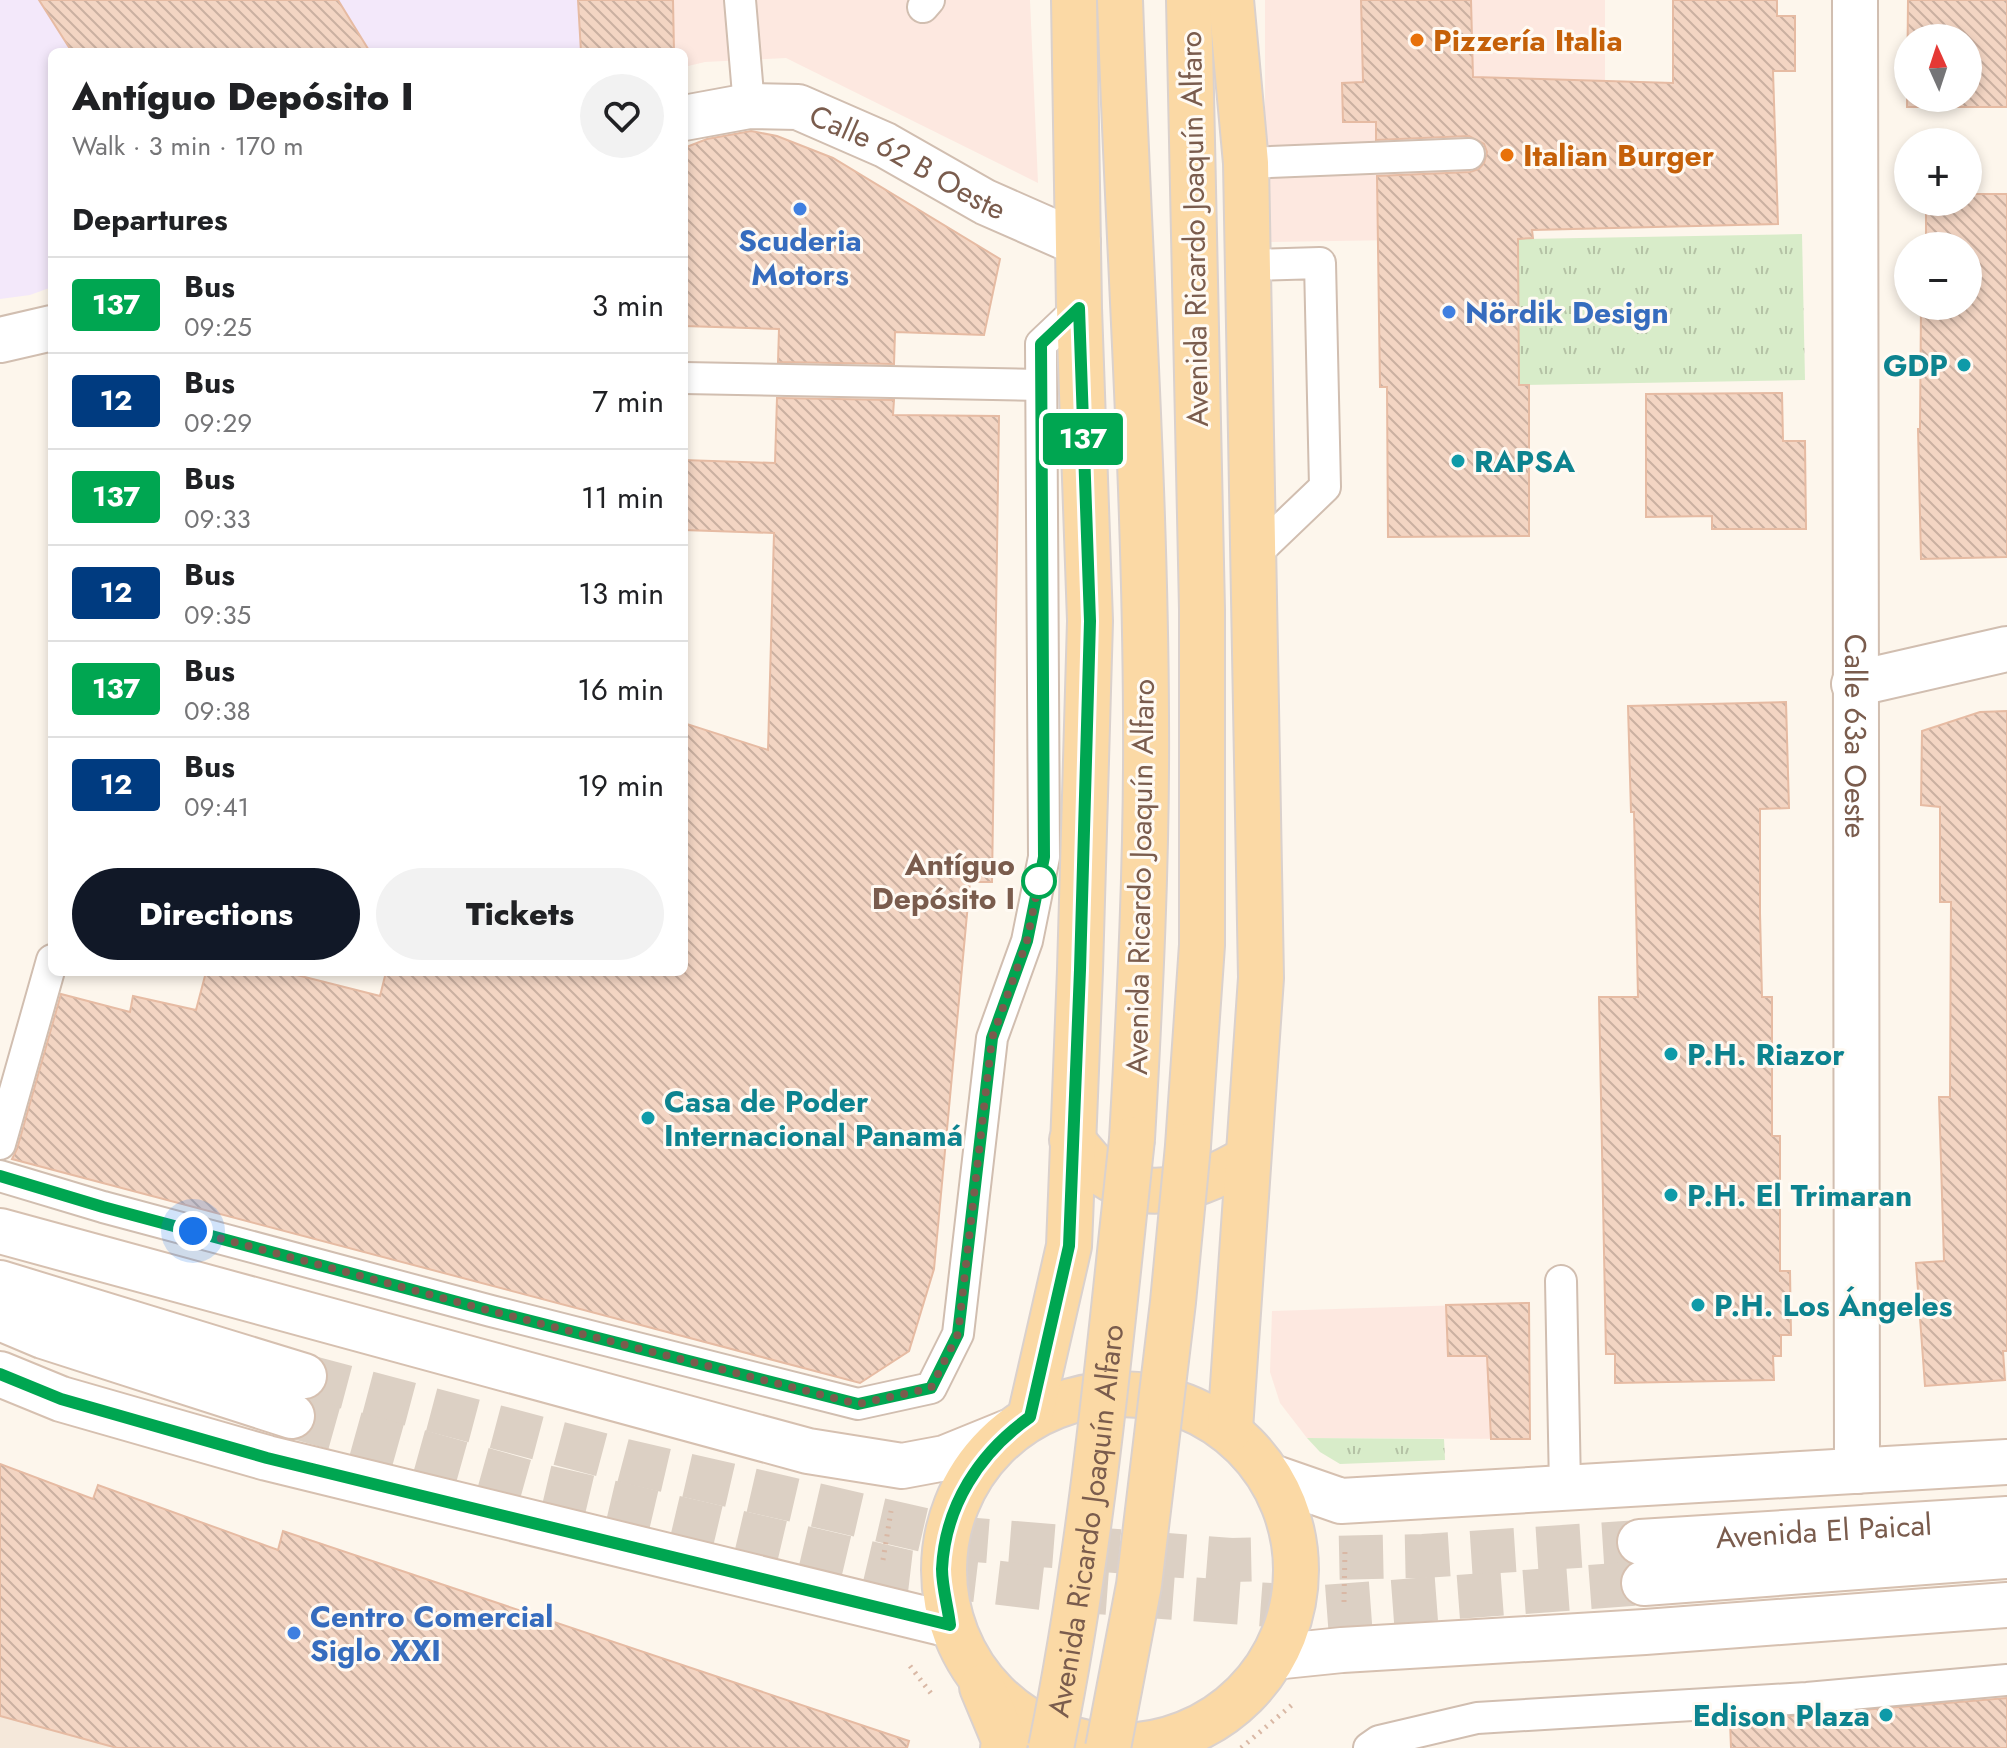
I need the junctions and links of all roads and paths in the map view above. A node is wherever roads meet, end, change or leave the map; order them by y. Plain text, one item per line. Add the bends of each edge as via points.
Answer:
1 (740, 0) edge
2 (1074, 0) edge
3 (1120, 0) edge
4 (1189, 0) edge
5 (1231, 0) edge
6 (1855, 0) edge
7 (749, 106) junction
8 (688, 117) edge
9 (1469, 154) dead end
10 (1246, 163) junction
11 (1078, 243) junction
12 (1248, 265) junction
13 (1079, 308) junction
14 (48, 329) edge
15 (0, 340) edge
16 (688, 378) edge
17 (1041, 385) junction
18 (1254, 555) junction
19 (2007, 649) edge
20 (1854, 684) junction
21 (48, 974) edge
22 (1072, 1140) junction
23 (0, 1144) edge
24 (1247, 1159) junction
25 (0, 1176) edge
26 (0, 1231) edge
27 (1561, 1281) dead end
28 (0, 1283) edge
29 (0, 1318) edge
30 (0, 1374) edge
31 (1020, 1425) junction
32 (1230, 1429) junction
33 (2007, 1462) edge
34 (902, 1466) junction
35 (1857, 1471) junction
36 (1272, 1477) junction
37 (1565, 1487) junction
38 (1341, 1501) junction
39 (2007, 1519) edge
40 (2007, 1556) edge
41 (2007, 1605) edge
42 (878, 1609) junction
43 (950, 1625) junction
44 (1342, 1650) junction
45 (1274, 1657) junction
46 (976, 1674) junction
47 (2007, 1680) edge
48 (935, 1699) dead end
49 (1192, 1739) edge
50 (1003, 1748) edge
51 (1051, 1748) edge
52 (1108, 1748) edge
53 (1369, 1748) edge

1 - 7 lane
2 - 11 main road
3 - 51 main road, Avenida Ricardo Joaquín Alfaro, bridge via 1146,717 1143,944 1132,1139 1099,1448
4 - 52 main road, Avenida Ricardo Joaquín Alfaro, bridge via 1201,579 1202,945 1173,1302 1139,1585
5 - 10 main road
6 - 20 main road, Calle 63a Oeste
7 - 8 main road, Calle 62 B Oeste
7 - 11 main road, Calle 62 B Oeste via 798,107
9 - 10 lane
10 - 12 main road
11 - 13 main road
12 - 18 main road
12 - 18 lane via 1320,263 1325,487
13 - 17 lane via 1041,344
13 - 22 main road via 1090,621
14 - 15 main road
16 - 17 lane
17 - 25 lane via 1044,857 1027,941 992,1038 958,1334 931,1388 858,1404 491,1311
18 - 24 main road via 1261,978
19 - 20 main road
20 - 35 main road, Calle 63a Oeste
21 - 23 lane
22 - 24 main road via 1105,1175 1149,1191 1214,1178
22 - 31 main road via 1069,1246
24 - 32 main road
26 - 34 main road via 808,1451
27 - 37 lane
28 - 29 main road via 298,1396 43,1336
30 - 42 main road via 61,1399 267,1458
31 - 32 main road via 1064,1402 1099,1394 1137,1394 1174,1402
31 - 34 main road via 945,1458
31 - 43 main road via 973,1471 950,1519 942,1571
32 - 36 main road
33 - 35 main road
34 - 42 path via 885,1535
35 - 37 main road
36 - 38 main road
36 - 45 main road via 1291,1520 1298,1567 1292,1613
37 - 38 main road
38 - 44 path via 1346,1564
39 - 40 main road, Avenida El Paical via 1642,1562
41 - 44 main road
42 - 43 main road
42 - 48 path via 876,1638 912,1667
43 - 46 main road
44 - 45 main road
45 - 49 main road via 1241,1700
46 - 49 main road via 1020,1716 1076,1741 1137,1746
46 - 50 main road
47 - 53 lane via 1477,1718 1379,1741

